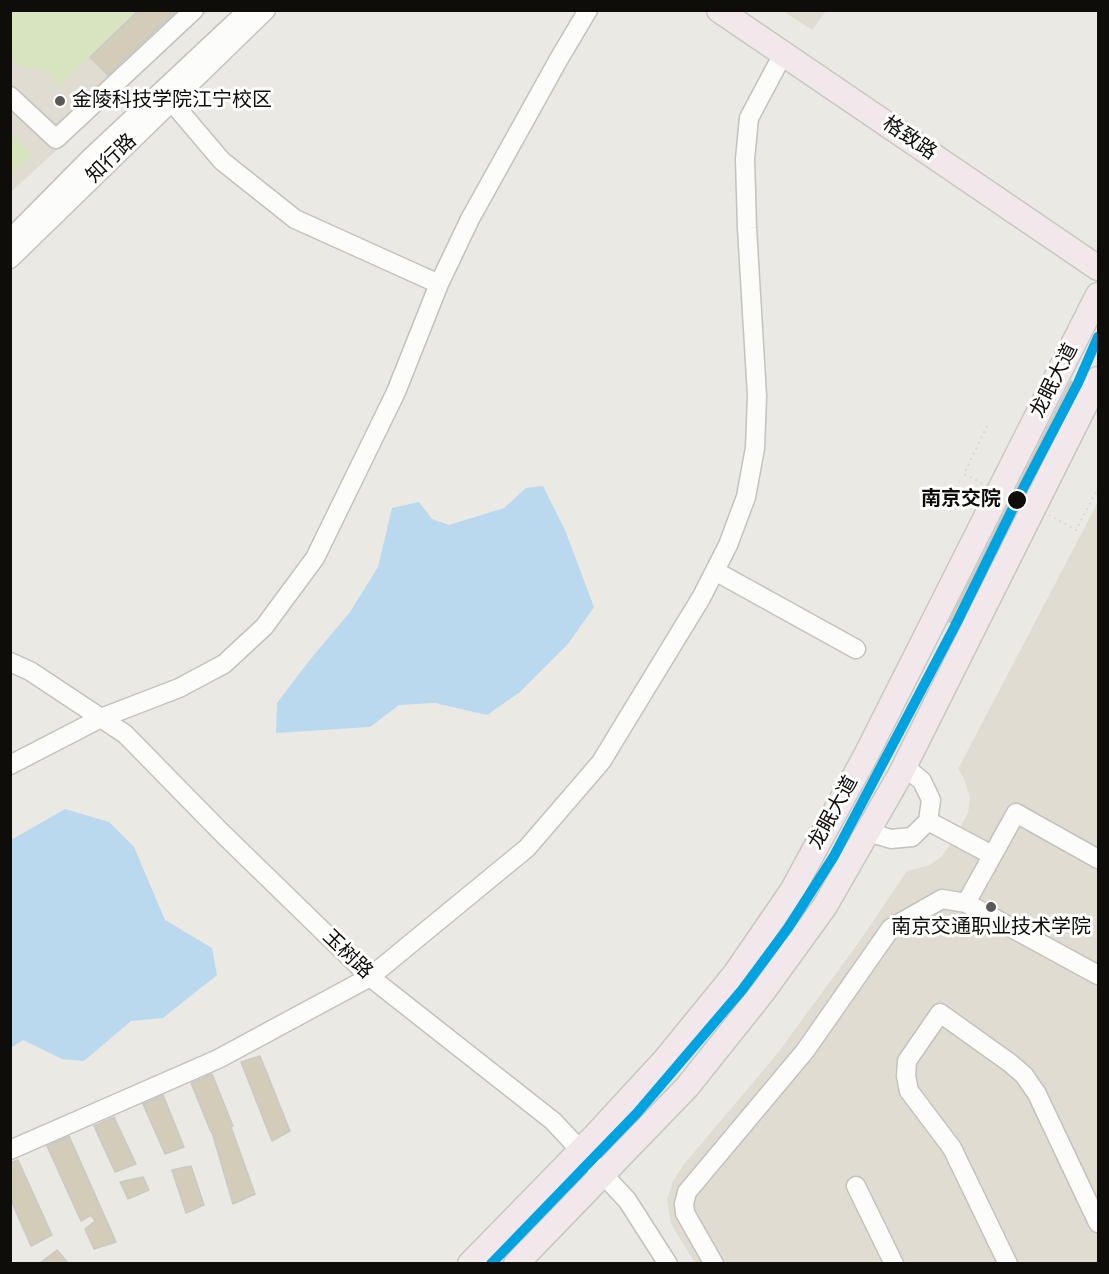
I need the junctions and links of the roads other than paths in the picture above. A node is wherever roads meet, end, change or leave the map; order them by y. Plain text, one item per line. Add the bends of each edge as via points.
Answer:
1 (194, 10) edge
2 (248, 10) edge
3 (266, 10) edge
4 (588, 10) edge
5 (720, 10) edge
6 (783, 54) junction
7 (10, 96) edge
8 (171, 101) junction
9 (10, 239) edge
10 (10, 259) edge
11 (1098, 268) edge
12 (439, 284) junction
13 (1098, 295) edge
14 (1098, 379) edge
15 (715, 571) junction
16 (856, 649) dead end
17 (10, 662) edge
18 (101, 718) junction
19 (10, 765) edge
20 (904, 766) junction
21 (928, 821) junction
22 (868, 832) junction
23 (992, 855) junction
24 (1098, 859) edge
25 (966, 903) junction
26 (1098, 975) edge
27 (370, 978) junction
28 (10, 1150) edge
29 (581, 1150) junction
30 (603, 1175) junction
31 (856, 1186) dead end
32 (1098, 1223) edge
33 (470, 1263) edge
34 (516, 1263) edge
35 (668, 1263) edge
36 (714, 1263) edge
37 (894, 1263) edge
38 (1008, 1263) edge

1 - 7 street via 56,139
2 - 9 street, 知行路
3 - 8 street, 知行路
4 - 12 street via 470,219
5 - 6 main road, 格致路
6 - 11 main road, 格致路
6 - 15 street via 749,118 747,228 757,396 755,448 746,496
8 - 10 street, 知行路
8 - 12 street via 222,161 295,219
12 - 18 street via 396,392 315,558 264,627 224,664 179,688
13 - 29 main road, 龙眠大道 via 865,757 792,891 735,974 664,1061
14 - 20 main road, 龙眠大道
15 - 16 street
15 - 27 street via 602,762 527,849
17 - 18 street, 玉树路
18 - 19 street
18 - 27 street, 玉树路 via 124,734
20 - 21 street via 922,781 931,800
20 - 22 main road, 龙眠大道
21 - 22 street via 912,837 891,839
21 - 23 street
22 - 30 main road, 龙眠大道 via 825,906 762,993 687,1087
23 - 24 street via 1016,813
23 - 25 street
25 - 26 street
25 - 36 street via 942,899 891,928 805,1051 687,1192 685,1213
27 - 28 street via 218,1059
27 - 29 street, 玉树路 via 552,1121
29 - 30 street, 玉树路
29 - 33 main road, 龙眠大道
30 - 34 main road, 龙眠大道
30 - 35 street, 玉树路 via 627,1200
31 - 37 street
32 - 38 street via 1037,1094 1024,1076 940,1013 907,1061 909,1091 952,1148

